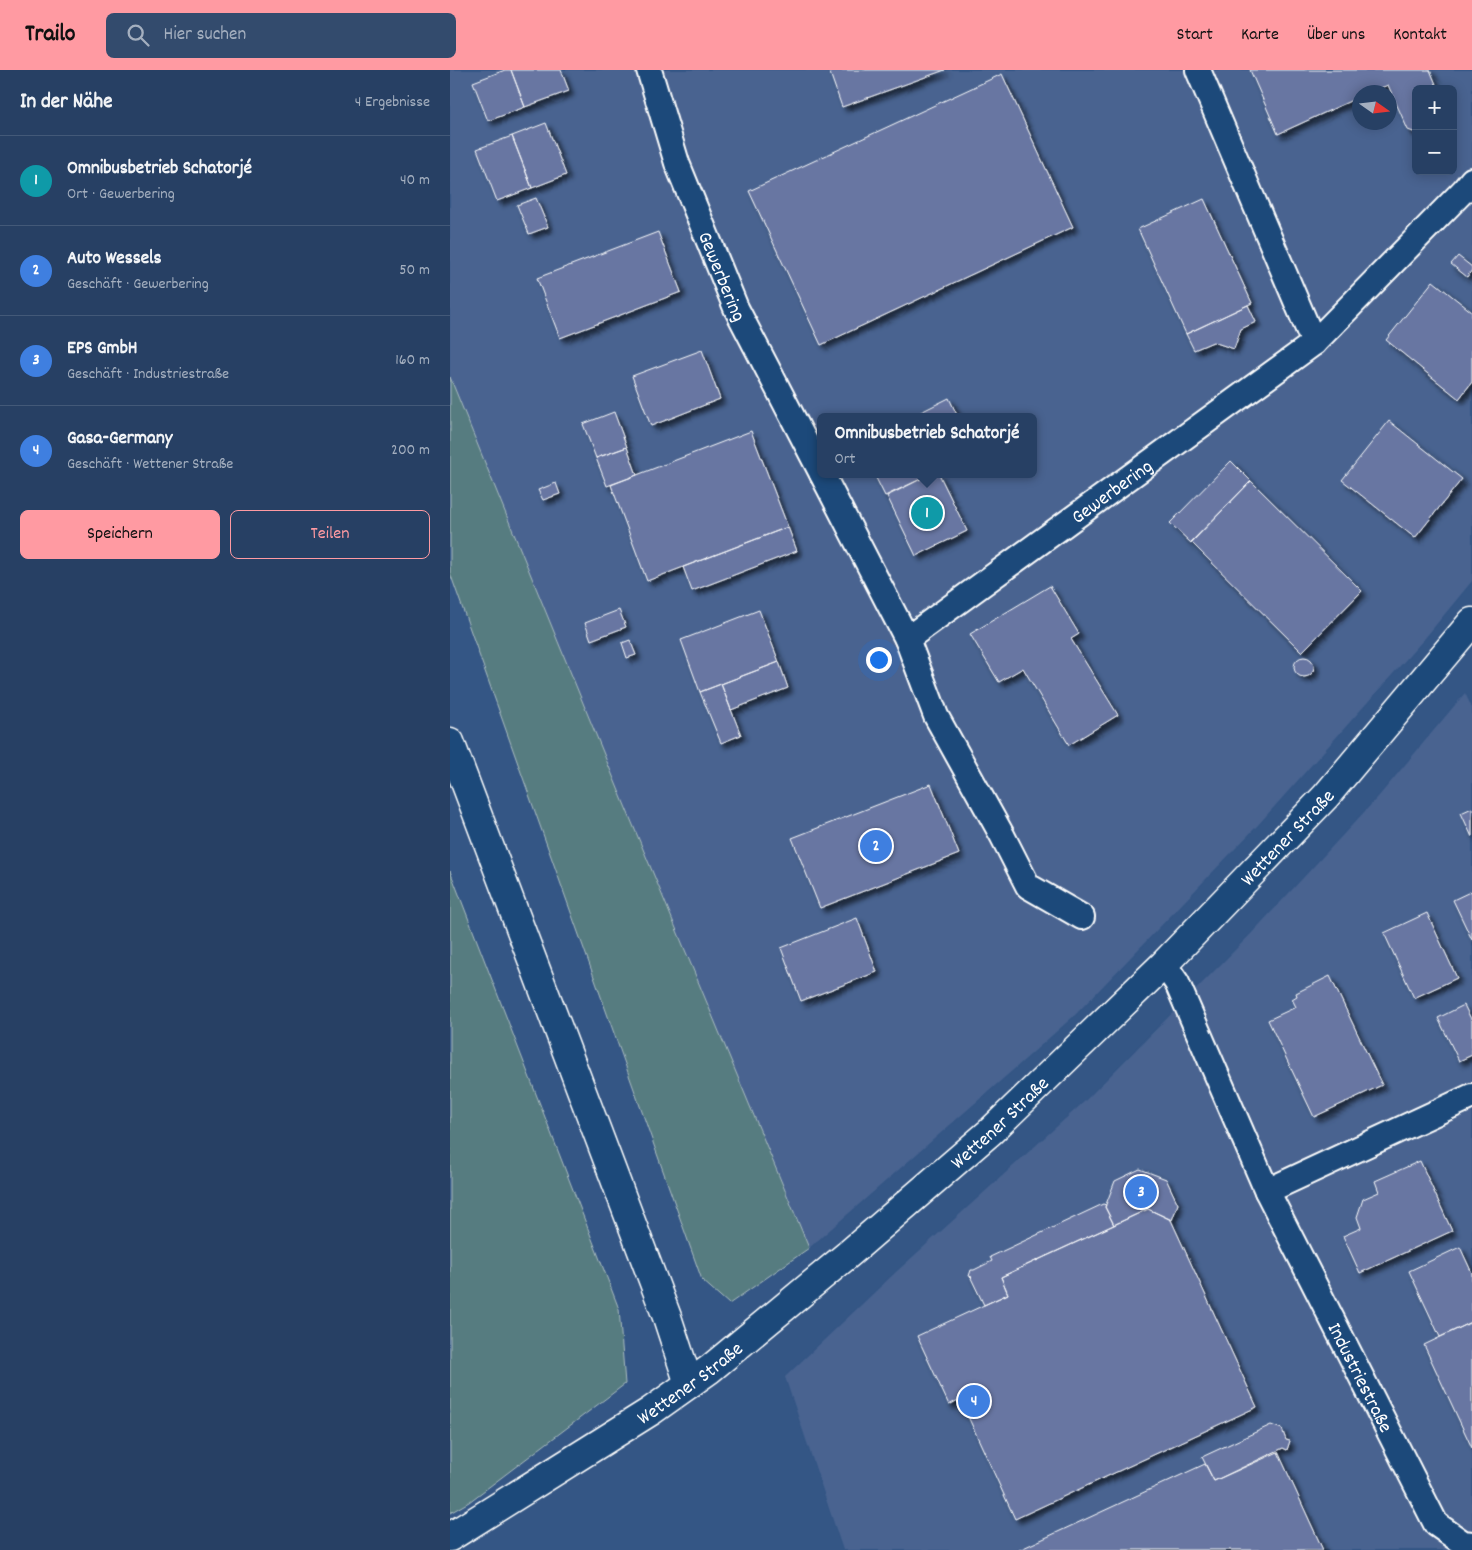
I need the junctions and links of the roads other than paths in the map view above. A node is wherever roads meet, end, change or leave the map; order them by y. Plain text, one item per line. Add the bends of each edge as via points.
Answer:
1 (649, 70) edge
2 (1198, 70) edge
3 (1472, 180) edge
4 (1314, 344) junction
5 (817, 465) edge
6 (824, 478) edge
7 (1472, 622) edge
8 (907, 639) junction
9 (450, 742) edge
10 (1082, 917) dead end
11 (1164, 964) junction
12 (1472, 1096) edge
13 (1267, 1191) junction
14 (689, 1384) junction
15 (450, 1537) edge
16 (1472, 1544) edge

1 - 5 street, Gewerbering via 678,163 736,308
2 - 4 street
3 - 4 street, Gewerbering
4 - 8 street, Gewerbering
6 - 8 street, Gewerbering
7 - 11 street, Wettener Straße via 1326,796
8 - 10 street, Gewerbering via 936,716 1028,886
9 - 14 street via 667,1317
11 - 13 street, Industriestraße via 1177,983
11 - 14 street, Wettener Straße via 990,1132 851,1252
12 - 13 street
13 - 16 street, Industriestraße via 1436,1524 1464,1544
14 - 15 street, Wettener Straße

